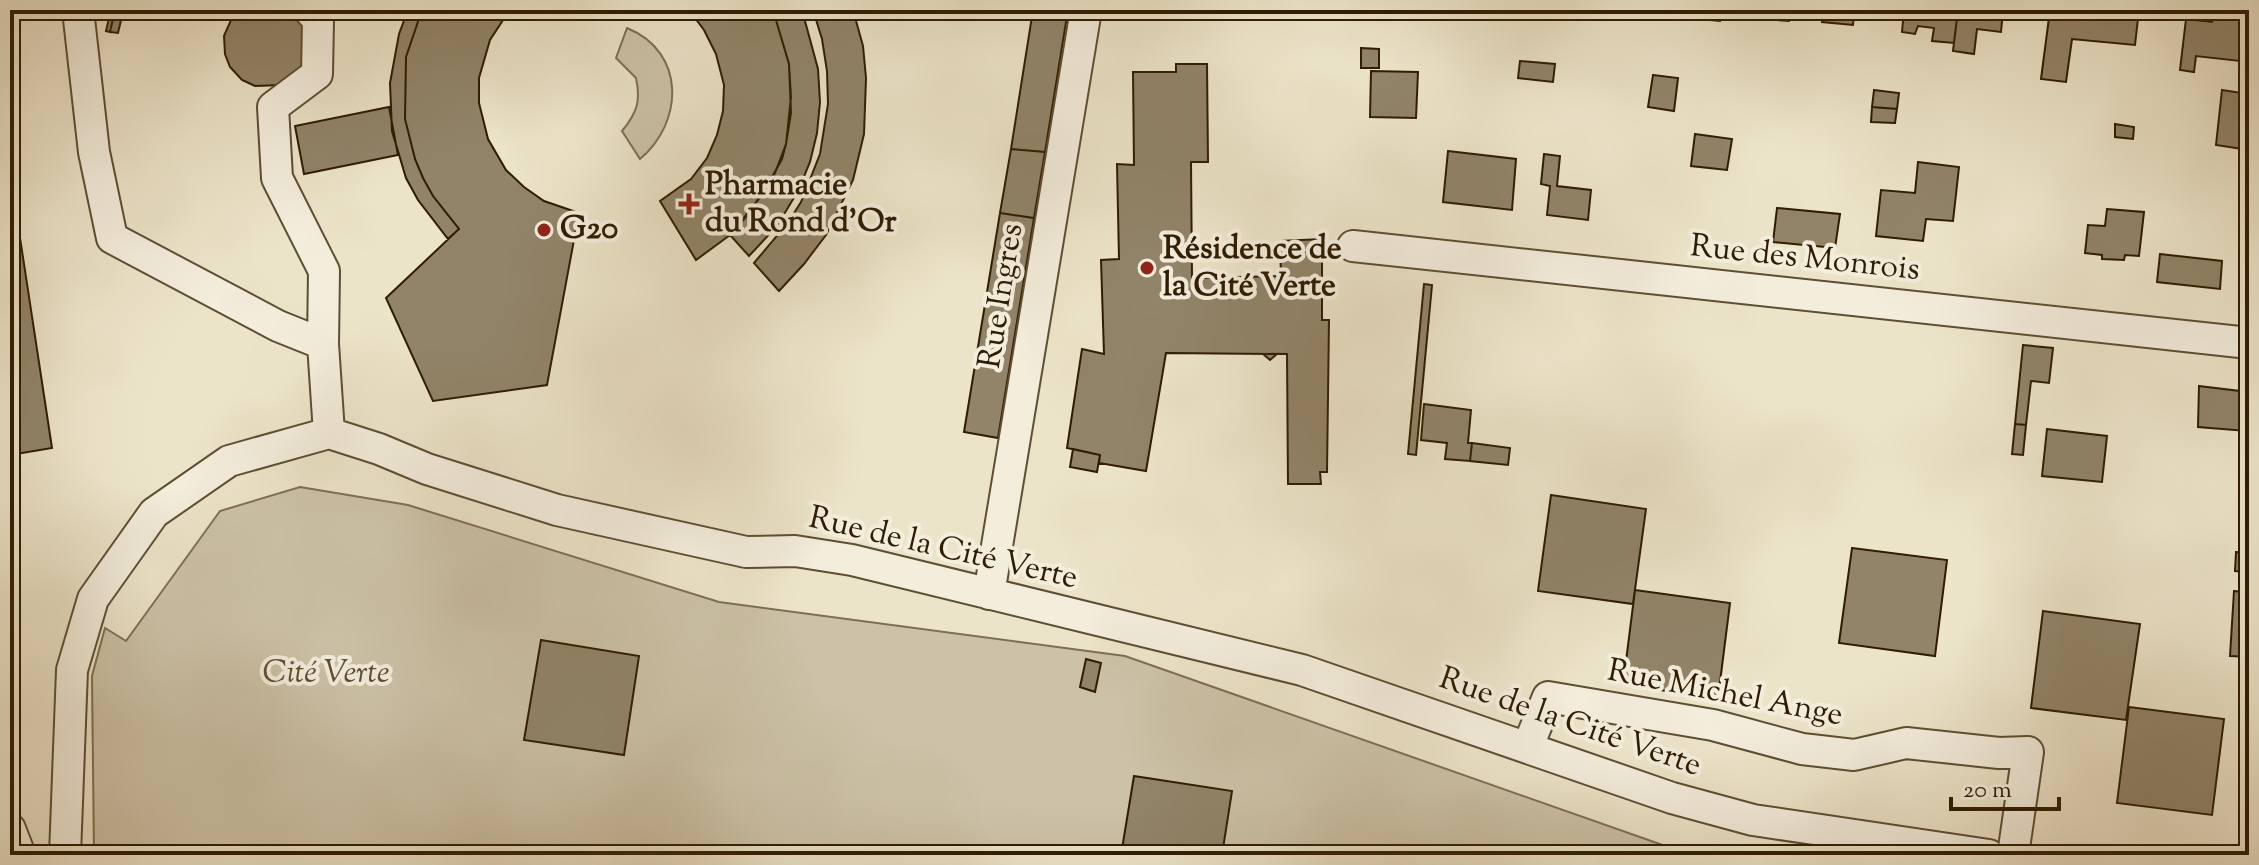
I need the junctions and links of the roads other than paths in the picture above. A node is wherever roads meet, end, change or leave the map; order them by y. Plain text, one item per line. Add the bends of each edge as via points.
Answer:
1 (78, 10) edge
2 (309, 10) edge
3 (1086, 10) edge
4 (1353, 246) dead end
5 (2249, 343) edge
6 (323, 344) junction
7 (329, 433) junction
8 (989, 594) junction
9 (1528, 746) junction
10 (10, 829) edge
11 (20, 855) edge
12 (65, 855) edge
13 (1989, 855) edge
14 (2013, 855) edge

1 - 6 street via 94,152 112,238 278,326
2 - 6 street via 318,20 317,74 273,107 277,178 324,271
3 - 8 street, Rue Ingres
4 - 5 street, Rue des Monrois
6 - 7 street
7 - 8 street, Rue de la Cité Verte via 557,510 746,552 795,551 852,560
7 - 12 street via 229,461 154,513 93,599 72,670
8 - 9 street, Rue de la Cité Verte via 1302,670
9 - 13 street, Rue de la Cité Verte via 1672,798 1753,820
9 - 14 street, Rue Michel Ange via 1548,697 1854,755 1906,743 2028,752
10 - 11 street

